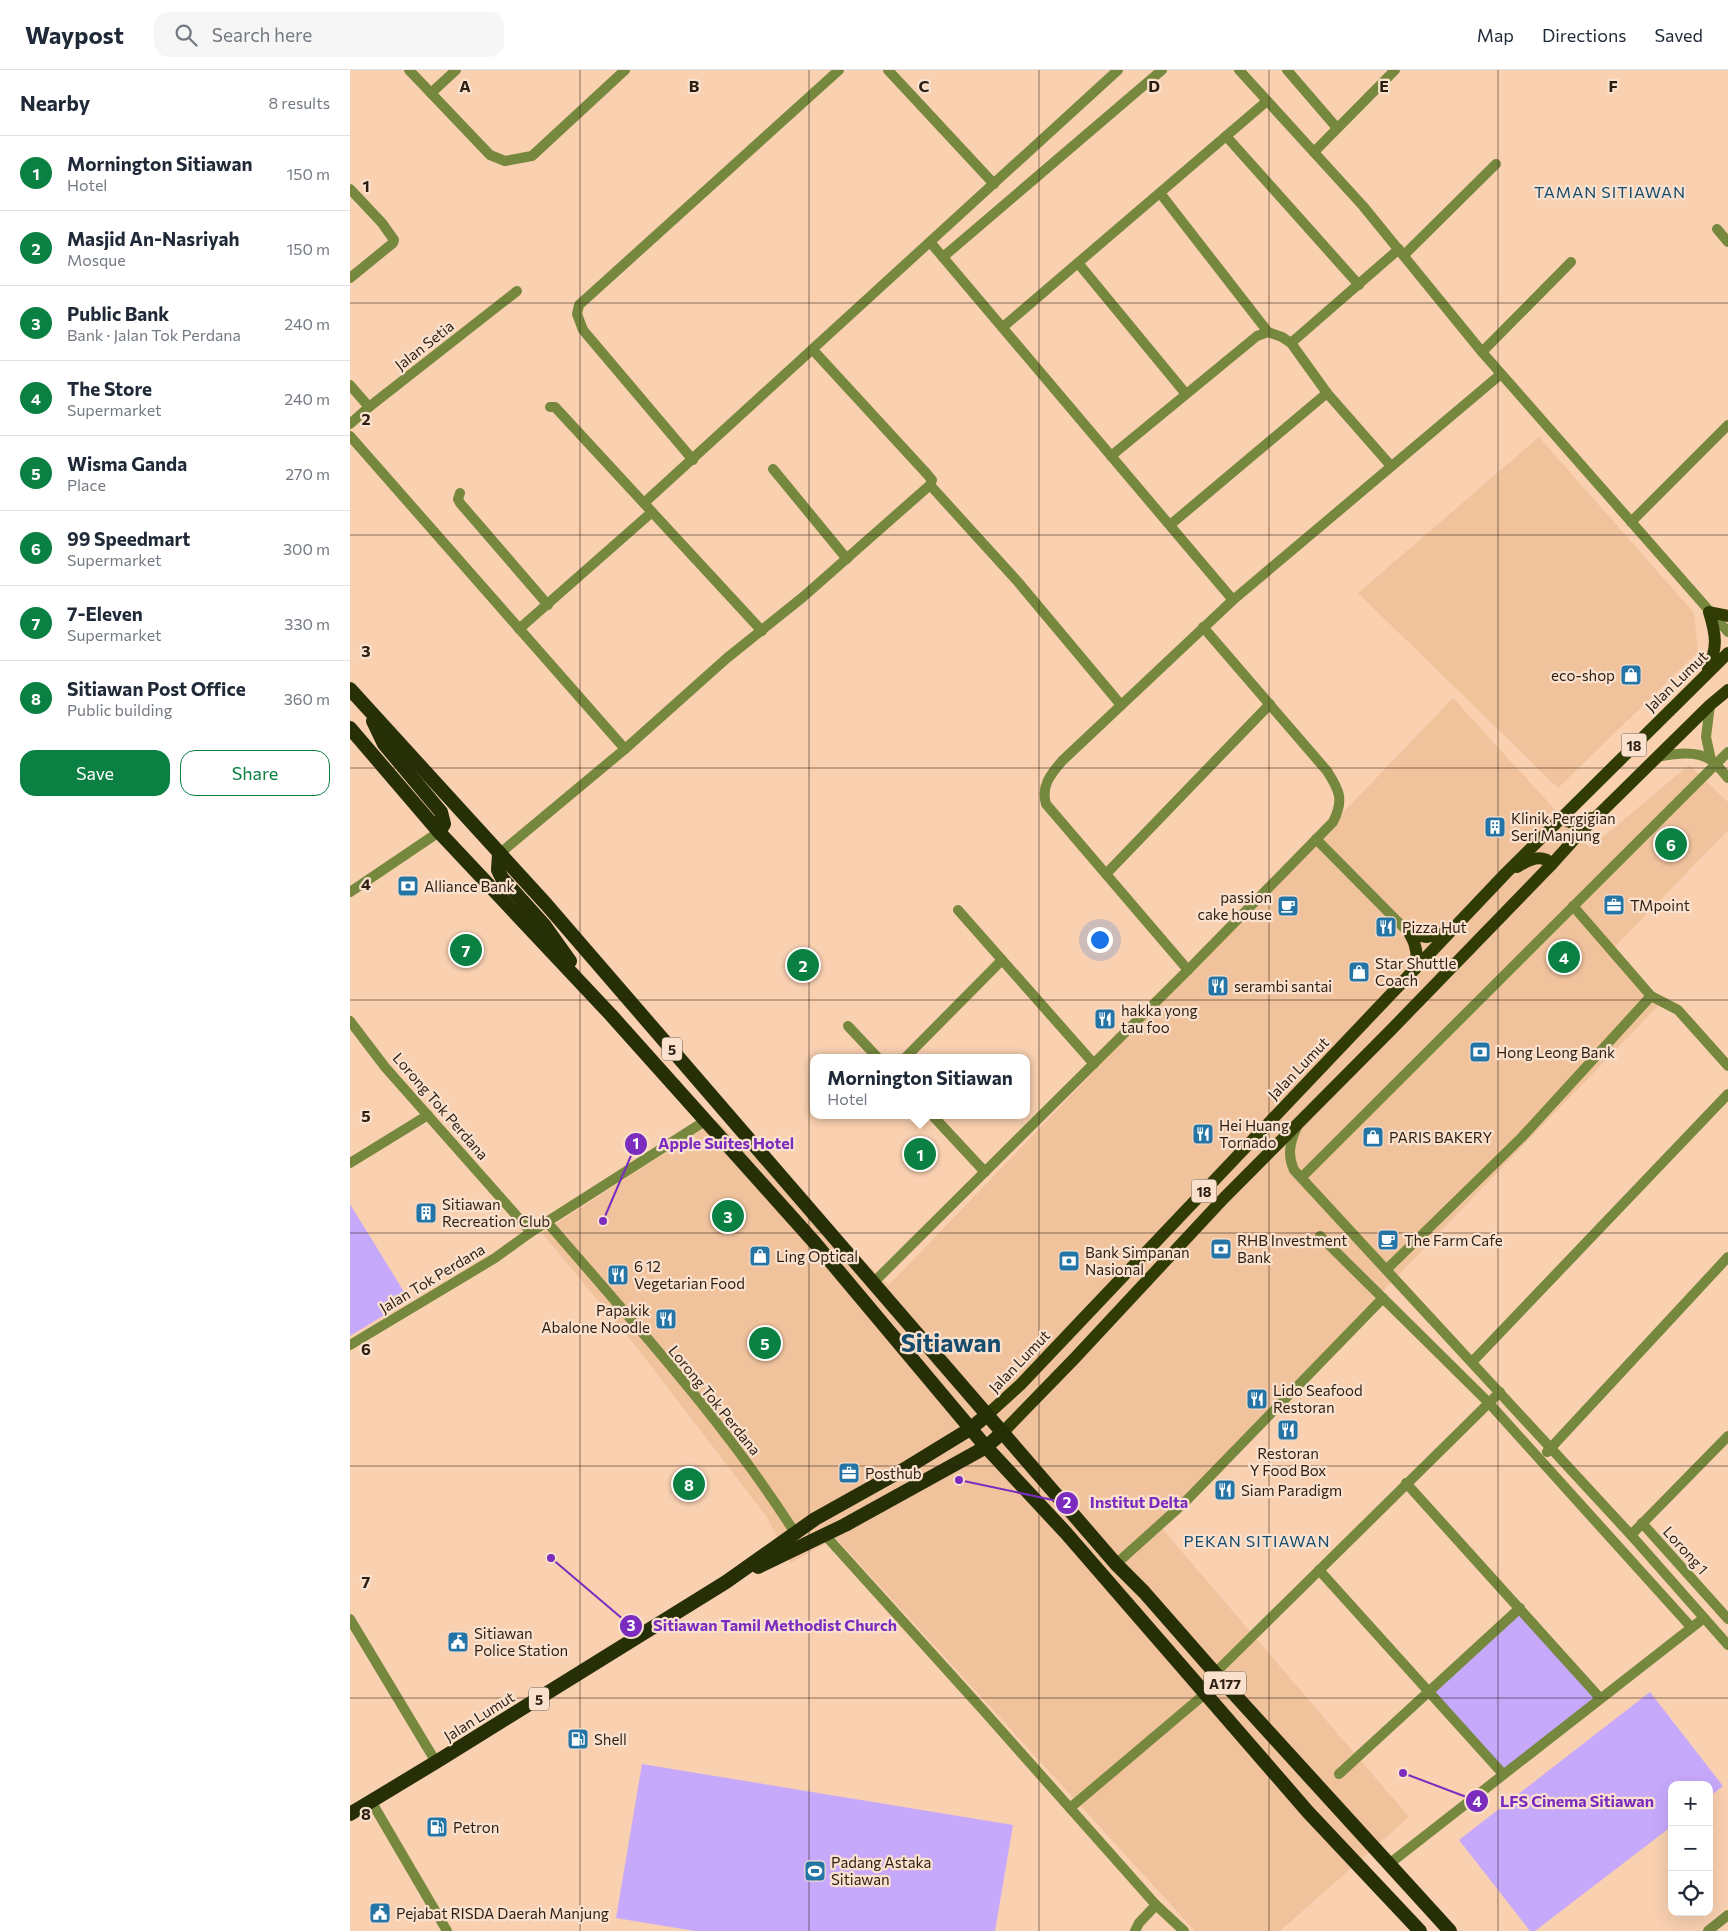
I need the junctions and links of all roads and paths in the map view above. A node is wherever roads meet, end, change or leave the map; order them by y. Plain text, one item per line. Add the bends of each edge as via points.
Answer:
1 (409, 70) edge
2 (456, 70) edge
3 (625, 70) edge
4 (839, 70) edge
5 (888, 70) edge
6 (1118, 70) edge
7 (1162, 70) edge
8 (1239, 70) edge
9 (1287, 70) edge
10 (1395, 70) edge
11 (431, 93) junction
12 (1267, 101) junction
13 (1337, 128) junction
14 (1226, 136) junction
15 (1314, 152) junction
16 (1496, 164) dead end
17 (994, 184) junction
18 (350, 189) edge
19 (1160, 193) junction
20 (1717, 229) dead end
21 (930, 242) junction
22 (1728, 242) edge
23 (1402, 252) junction
24 (943, 257) junction
25 (1571, 262) dead end
26 (1078, 263) junction
27 (350, 278) edge
28 (1359, 285) junction
29 (517, 291) dead end
30 (1003, 328) junction
31 (1268, 332) junction
32 (1291, 343) junction
33 (812, 350) junction
34 (1482, 352) junction
35 (1501, 374) junction
36 (350, 385) edge
37 (1327, 393) junction
38 (1186, 394) junction
39 (369, 407) junction
40 (550, 407) dead end
41 (350, 424) edge
42 (1728, 425) edge
43 (350, 436) edge
44 (1111, 456) junction
45 (693, 460) junction
46 (1391, 466) junction
47 (773, 469) dead end
48 (930, 485) junction
49 (460, 493) dead end
50 (644, 503) junction
51 (652, 512) junction
52 (1631, 522) junction
53 (1170, 525) junction
54 (847, 559) junction
55 (1233, 600) junction
56 (548, 605) junction
57 (1709, 612) junction
58 (1728, 616) edge
59 (1203, 627) junction
60 (519, 629) junction
61 (762, 632) junction
62 (1728, 632) edge
63 (1728, 653) edge
64 (1706, 673) junction
65 (350, 689) edge
66 (1727, 690) edge
67 (1270, 704) junction
68 (1121, 705) junction
69 (1710, 705) junction
70 (368, 709) junction
71 (350, 728) edge
72 (625, 749) junction
73 (1728, 752) edge
74 (1657, 758) junction
75 (1713, 762) junction
76 (1728, 778) edge
77 (1608, 804) junction
78 (1562, 817) junction
79 (439, 832) junction
80 (1316, 839) junction
81 (499, 854) junction
82 (1552, 864) junction
83 (1506, 873) junction
84 (1106, 874) junction
85 (350, 892) edge
86 (1573, 906) junction
87 (958, 910) dead end
88 (1450, 932) junction
89 (1410, 934) junction
90 (1002, 960) junction
91 (1188, 970) junction
92 (1414, 970) junction
93 (1651, 996) junction
94 (611, 1015) junction
95 (350, 1021) edge
96 (848, 1026) dead end
97 (874, 1054) edge
98 (909, 1054) edge
99 (1094, 1064) junction
100 (1728, 1066) edge
101 (1728, 1094) edge
102 (428, 1115) junction
103 (936, 1119) edge
104 (705, 1121) junction
105 (1300, 1122) junction
106 (350, 1163) edge
107 (985, 1172) junction
108 (1302, 1177) junction
109 (547, 1222) junction
110 (531, 1232) junction
111 (1320, 1236) dead end
112 (1728, 1257) edge
113 (1387, 1270) junction
114 (873, 1283) junction
115 (1383, 1298) junction
116 (350, 1345) edge
117 (1472, 1362) junction
118 (1500, 1392) junction
119 (1488, 1402) junction
120 (987, 1415) junction
121 (970, 1429) junction
122 (1003, 1432) junction
123 (1728, 1436) edge
124 (986, 1447) junction
125 (1552, 1448) junction
126 (1540, 1458) junction
127 (1406, 1483) junction
128 (1642, 1523) junction
129 (795, 1533) junction
130 (825, 1535) junction
131 (1631, 1535) junction
132 (1116, 1564) junction
133 (1319, 1570) junction
134 (726, 1582) junction
135 (1520, 1608) junction
136 (350, 1618) edge
137 (1704, 1618) junction
138 (1728, 1619) edge
139 (1691, 1627) junction
140 (1728, 1646) edge
141 (1214, 1673) junction
142 (1429, 1692) junction
143 (1206, 1693) junction
144 (1600, 1698) junction
145 (436, 1762) junction
146 (1339, 1774) dead end
147 (1503, 1774) junction
148 (371, 1801) junction
149 (1070, 1808) junction
150 (350, 1814) edge
151 (1389, 1864) junction
152 (1156, 1905) junction
153 (1728, 1914) edge
154 (447, 1931) edge
155 (1135, 1931) edge
156 (1184, 1931) edge
157 (1420, 1931) edge
158 (1450, 1931) edge
159 (1708, 1931) edge

1 - 11 street
2 - 11 street
3 - 11 street via 532,156 505,161 490,155
4 - 45 street via 580,305 576,314 584,330
5 - 17 street
6 - 17 street
7 - 24 street
8 - 12 street
9 - 13 street
10 - 13 street
12 - 14 street
12 - 15 street
13 - 15 street
14 - 19 street
14 - 28 street
15 - 23 street
16 - 23 street
17 - 21 street
18 - 27 street via 394,240
19 - 26 street
19 - 31 street
20 - 22 street
21 - 24 street
21 - 33 street
23 - 28 street
23 - 34 street
24 - 30 street
25 - 34 street
26 - 30 street
26 - 38 street
28 - 32 street
29 - 39 street, Jalan Setia
30 - 44 street
31 - 32 street
31 - 38 street via 1257,336
32 - 37 street
33 - 45 street
33 - 48 street via 927,474 932,480
34 - 35 street
35 - 46 street
35 - 52 street
36 - 39 street
37 - 46 street
37 - 53 street
38 - 44 street
39 - 41 street, Jalan Setia
40 - 50 street via 556,407
42 - 52 street
43 - 60 street
44 - 53 street
45 - 50 street
46 - 55 street
47 - 54 street
48 - 54 street
48 - 68 street via 1018,582
49 - 56 street via 460,503
50 - 51 street
51 - 56 street
51 - 61 street
52 - 57 street
53 - 55 street
54 - 61 street
55 - 59 street
56 - 60 street
57 - 58 main road
57 - 62 street
57 - 64 main road via 1716,644
59 - 67 street
59 - 68 street
60 - 72 street
61 - 72 street via 727,658
63 - 64 main road, Jalan Lumut / 18
64 - 78 main road, Jalan Lumut / 18
65 - 70 highway, 5
66 - 69 main road, Jalan Lumut / 18
67 - 80 street via 1328,771 1340,793 1338,812 1333,822
67 - 84 street
68 - 84 street via 1062,761 1045,785 1044,795 1046,804
69 - 74 main road, Jalan Lumut / 18
69 - 75 street via 1706,737
70 - 79 highway via 384,744 441,812 444,824
70 - 81 highway, 5
71 - 79 highway, 5
72 - 81 street
73 - 75 street
74 - 75 street via 1686,753
74 - 77 main road, Jalan Lumut / 18
75 - 76 street
75 - 86 street
77 - 78 main road via 1583,823 1566,822
77 - 82 main road, Jalan Lumut / 18
78 - 83 main road, Jalan Lumut / 18
79 - 85 street
79 - 94 highway, 5
80 - 89 street
80 - 91 street
81 - 94 highway via 498,870 502,878 545,926
81 - 114 highway, 5 via 684,1062
82 - 83 main road via 1540,858 1530,859
82 - 105 main road, Jalan Lumut / 18
83 - 88 main road, Jalan Lumut / 18
84 - 91 street
86 - 93 street
86 - 108 street
87 - 90 street
88 - 89 main road via 1427,938
88 - 92 main road, Jalan Lumut / 18
89 - 92 main road via 1418,953
90 - 98 street
90 - 99 street
91 - 99 street
92 - 120 main road, Jalan Lumut / 18 via 1076,1326
93 - 100 street via 1678,1010
93 - 113 street via 1522,1137
94 - 104 highway, 5
95 - 102 street, Lorong Tok Perdana
96 - 97 street
99 - 107 street
101 - 117 street
102 - 106 street
102 - 110 street, Lorong Tok Perdana
103 - 107 street
104 - 109 street, Jalan Tok Perdana
104 - 121 highway, 5 via 815,1243
105 - 108 street via 1290,1140 1290,1161
105 - 122 main road, Jalan Lumut / 18
107 - 114 street
108 - 113 street
109 - 110 street, Jalan Tok Perdana
109 - 129 street, Lorong Tok Perdana via 722,1431 767,1488
110 - 116 street, Jalan Tok Perdana via 495,1258
111 - 115 street
112 - 125 street
113 - 117 street
114 - 120 highway, 5
115 - 119 street
115 - 132 street via 1185,1502
117 - 118 street
118 - 119 street
118 - 125 street
119 - 126 street
119 - 127 street
120 - 121 highway, Jalan Lumut / 5
120 - 122 highway, 5
121 - 124 highway, 5
121 - 129 highway, Jalan Lumut / 5
122 - 124 highway, Jalan Lumut / 5
122 - 132 highway, A177
123 - 128 street
124 - 130 highway, Jalan Lumut / 5
124 - 143 highway, A177
125 - 126 street
125 - 131 street
126 - 139 street
127 - 133 street
127 - 135 street
128 - 131 street
128 - 138 street, Lorong 1
129 - 134 highway, Jalan Lumut / 5
130 - 134 highway, Jalan Lumut / 5
130 - 149 street
131 - 137 street
132 - 141 highway, A177
133 - 141 street
133 - 142 street
134 - 145 highway, Jalan Lumut / 5
135 - 142 street
135 - 144 street
136 - 145 street
137 - 139 street
137 - 140 street
139 - 144 street
141 - 151 highway, A177
142 - 146 street
142 - 147 street
143 - 149 street
143 - 157 highway, A177 via 1308,1812
144 - 147 street
145 - 148 highway, Jalan Lumut / 5
147 - 151 street
148 - 150 highway, Jalan Lumut / 5
148 - 154 street
149 - 152 street
151 - 158 highway, A177
152 - 155 street
152 - 156 street
153 - 159 street

